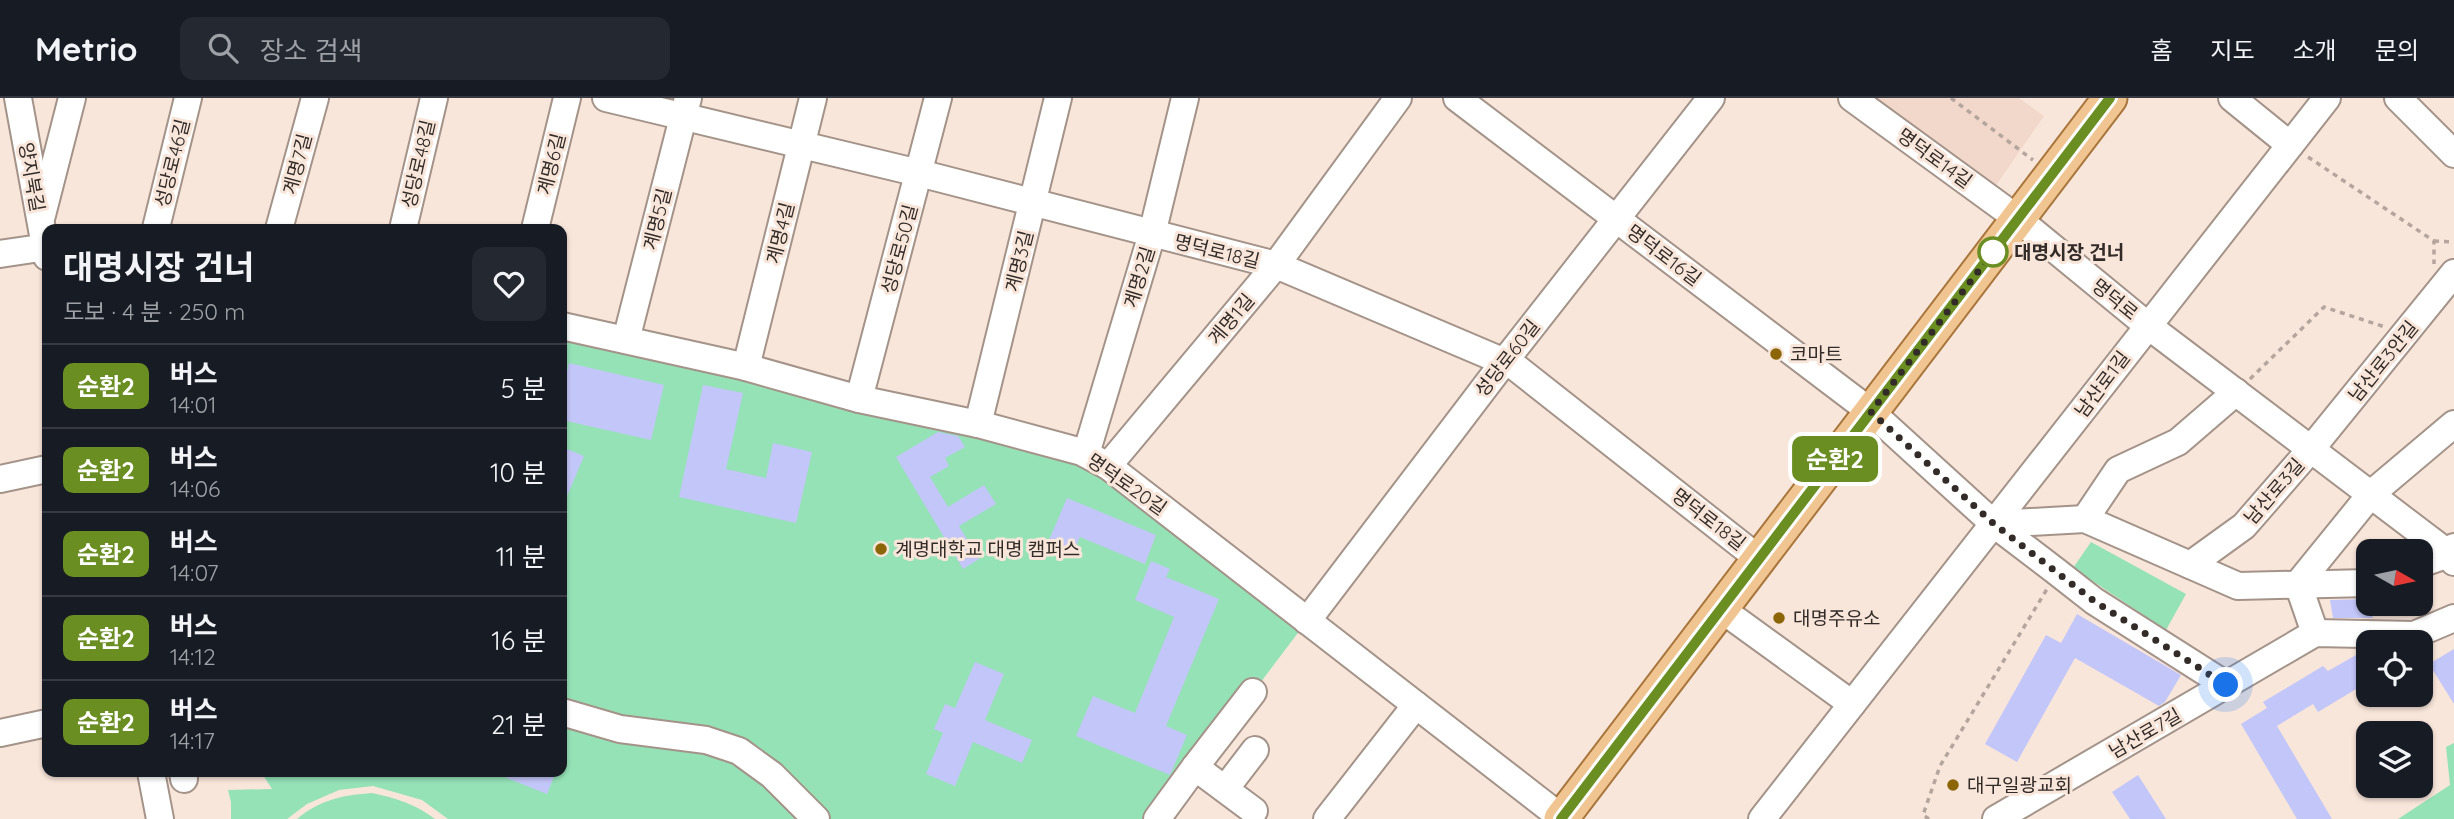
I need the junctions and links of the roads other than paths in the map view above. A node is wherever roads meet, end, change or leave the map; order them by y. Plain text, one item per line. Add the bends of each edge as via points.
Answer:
1 (18, 98) edge
2 (72, 98) edge
3 (188, 98) edge
4 (315, 98) edge
5 (434, 98) edge
6 (567, 98) edge
7 (606, 98) edge
8 (813, 98) edge
9 (937, 98) edge
10 (1058, 98) edge
11 (1185, 98) edge
12 (1398, 98) edge
13 (1457, 98) edge
14 (1711, 98) edge
15 (2110, 98) edge
16 (2232, 98) edge
17 (2326, 98) edge
18 (2398, 98) edge
19 (1868, 103) edge
20 (686, 107) edge
21 (2290, 145) junction
22 (802, 146) junction
23 (2454, 154) edge
24 (919, 173) junction
25 (1033, 202) junction
26 (1616, 218) junction
27 (2018, 219) junction
28 (49, 224) edge
29 (156, 224) edge
30 (280, 224) edge
31 (404, 224) edge
32 (536, 224) edge
33 (42, 227) edge
34 (1152, 234) junction
35 (42, 244) edge
36 (0, 254) edge
37 (1276, 265) junction
38 (2454, 273) edge
39 (2147, 325) junction
40 (567, 327) edge
41 (626, 340) junction
42 (1504, 362) junction
43 (746, 367) junction
44 (2236, 392) junction
45 (859, 399) junction
46 (1871, 412) junction
47 (978, 424) junction
48 (2454, 424) edge
49 (2311, 449) junction
50 (1097, 460) junction
51 (42, 469) edge
52 (0, 479) edge
53 (2371, 494) junction
54 (2085, 519) junction
55 (1994, 524) junction
56 (2452, 554) edge
57 (1759, 559) junction
58 (2433, 560) edge
59 (2190, 565) junction
60 (2356, 583) edge
61 (2298, 584) junction
62 (1721, 609) junction
63 (2454, 618) edge
64 (1307, 621) junction
65 (2315, 633) junction
66 (2226, 685) junction
67 (1252, 692) dead end
68 (1852, 704) junction
69 (1416, 705) junction
70 (567, 713) edge
71 (42, 724) edge
72 (0, 733) edge
73 (1255, 750) dead end
74 (1195, 767) junction
75 (152, 777) edge
76 (1225, 789) junction
77 (1254, 811) dead end
78 (160, 819) edge
79 (816, 819) edge
80 (1157, 819) edge
81 (1327, 819) edge
82 (1562, 819) edge
83 (1762, 819) edge
84 (1996, 819) edge

1 - 33 street, 양지북길
2 - 28 street
3 - 29 street, 성당로46길
4 - 30 street, 계명7길
5 - 31 street, 성당로48길
6 - 32 street, 계명6길
7 - 20 street, 명덕로18길
8 - 22 street, 계명4길
9 - 24 street, 성당로50길
10 - 25 street, 계명3길
11 - 34 street, 계명2길
12 - 37 street, 계명1길
13 - 26 street, 명덕로16길
14 - 26 street, 성당로60길
15 - 27 main road
16 - 21 street
17 - 21 street, 남산로1길
18 - 23 street
19 - 27 street, 명덕로14길
20 - 22 street, 명덕로18길
20 - 41 street, 계명5길
21 - 39 street, 남산로1길
22 - 24 street, 명덕로18길
22 - 43 street, 계명4길
24 - 25 street, 명덕로18길
24 - 45 street, 성당로50길
25 - 34 street, 명덕로18길
25 - 47 street, 계명3길
26 - 42 street, 성당로60길
26 - 46 street, 명덕로16길
27 - 39 street, 명덕로
27 - 46 main road
34 - 37 street, 명덕로18길
34 - 50 street, 계명2길
35 - 36 street
37 - 42 street, 명덕로18길
37 - 50 street, 계명1길
38 - 49 street, 남산로3안길
39 - 44 street, 남산로3길
39 - 55 street, 남산로1길
40 - 41 street, 명덕로20길
41 - 43 street, 명덕로20길
42 - 57 street, 명덕로18길
42 - 64 street, 성당로60길
43 - 45 street, 명덕로20길
44 - 49 street, 남산로3길
44 - 54 street via 2178,442 2118,470
45 - 47 street, 명덕로20길
46 - 55 street
46 - 57 main road
47 - 50 street, 명덕로20길
48 - 53 street
49 - 53 street, 남산로3길
49 - 59 street, 남산로3길 via 2244,526
50 - 64 street, 명덕로20길
51 - 52 street
53 - 56 street, 남산로3길
53 - 61 street
54 - 55 street
54 - 59 street
55 - 66 street via 2094,601
55 - 68 street, 남산로1길
56 - 58 street, 남산로3길
57 - 62 main road
59 - 61 street via 2238,586
60 - 61 street
61 - 65 street
62 - 68 street
62 - 82 main road
63 - 65 street via 2414,635
64 - 69 street, 명덕로20길
65 - 66 street, 남산로7길
66 - 84 street, 남산로7길
67 - 74 street
68 - 83 street, 남산로1길
69 - 81 street
69 - 82 street, 명덕로20길
70 - 79 street via 621,729 706,740 739,751 772,775
71 - 72 street
73 - 76 street
74 - 76 street
74 - 80 street
75 - 78 street
76 - 77 street

